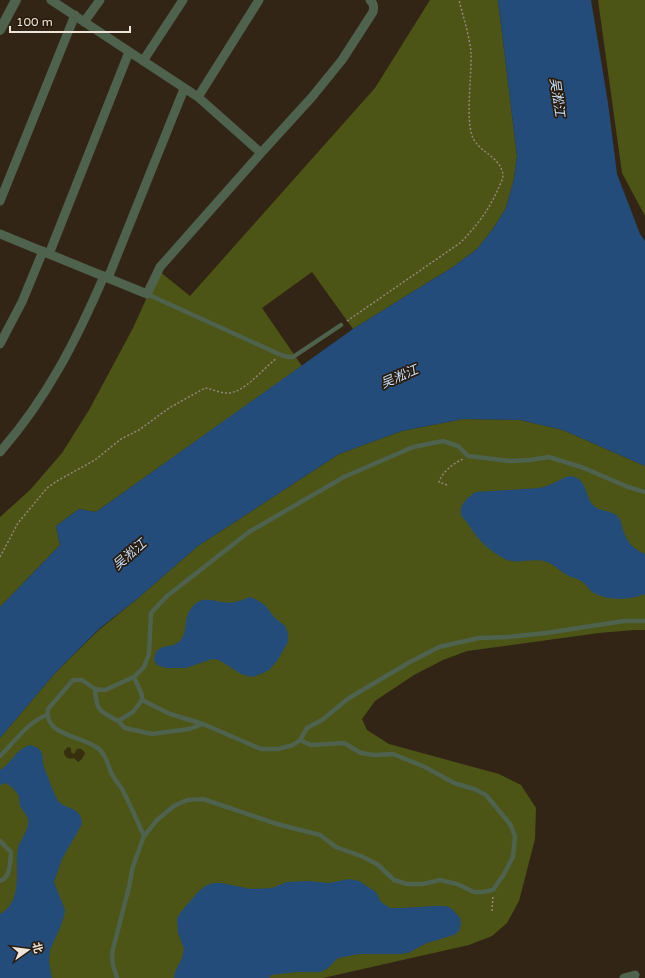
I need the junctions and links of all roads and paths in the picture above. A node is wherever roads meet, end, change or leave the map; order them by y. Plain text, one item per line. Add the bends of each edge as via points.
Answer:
1 (16, 0) edge
2 (51, 0) edge
3 (100, 0) edge
4 (183, 0) edge
5 (259, 0) edge
6 (370, 0) edge
7 (459, 0) edge
8 (75, 15) junction
9 (84, 22) junction
10 (0, 30) edge
11 (129, 52) junction
12 (143, 61) junction
13 (184, 89) junction
14 (198, 97) junction
15 (260, 152) junction
16 (0, 201) edge
17 (0, 234) edge
18 (46, 253) junction
19 (106, 277) junction
20 (147, 294) junction
21 (341, 325) joint
22 (0, 344) edge
23 (281, 355) junction
24 (0, 452) edge
25 (468, 456) junction
26 (447, 485) dead end
27 (645, 492) edge
28 (0, 557) edge
29 (645, 621) edge
30 (134, 677) junction
31 (95, 689) junction
32 (142, 700) junction
33 (47, 715) junction
34 (118, 721) junction
35 (203, 724) junction
36 (300, 740) junction
37 (0, 756) edge
38 (144, 836) junction
39 (0, 841) edge
40 (0, 881) edge
41 (493, 890) junction
42 (492, 911) dead end
43 (635, 975) dead end
44 (117, 978) edge
45 (624, 978) edge

1 - 10 street
2 - 8 street
3 - 9 street
4 - 12 street
5 - 14 street
6 - 15 street via 373,3 373,12 342,60 312,97
7 - 21 path via 471,52 471,131 482,150 500,165 502,182 484,216 460,243
8 - 9 street
8 - 16 street
9 - 11 street
11 - 12 street
11 - 18 street
12 - 13 street
13 - 14 street
13 - 19 street
14 - 15 street
15 - 20 street via 160,268
17 - 18 street
18 - 19 street
18 - 22 street
19 - 20 street
19 - 24 street via 54,380
20 - 23 lane
21 - 23 lane via 293,357
23 - 28 path via 243,388 226,393 205,388 198,391 121,439 95,460 57,481 38,498 18,523
25 - 26 path via 441,476 439,482
25 - 27 lane via 510,461 549,457
25 - 30 lane via 458,446 443,441 413,447 344,477 249,532 167,596 151,613 149,654 144,667
29 - 36 lane via 624,621 546,633 479,638 439,647 349,698 322,720 307,728
30 - 31 lane via 105,690
30 - 32 lane
31 - 33 lane via 82,680 73,680 48,709
31 - 34 lane via 95,701 100,712
32 - 34 lane via 133,712
32 - 35 lane via 170,714
33 - 37 lane via 39,718 18,736
33 - 38 lane via 51,724 60,731 98,748 106,757
34 - 35 lane via 125,728 152,734 189,729
35 - 36 lane via 261,749 278,749
36 - 41 lane via 311,745 344,743 360,753 393,754 486,795 510,824 515,836 513,857
38 - 41 lane via 157,820 174,806 186,800 203,799 277,824 320,834 336,847 377,864 394,880 407,884 424,884 440,880 474,892
38 - 44 lane via 133,866 112,952
39 - 40 lane via 11,852 9,872 5,879
41 - 42 path
43 - 45 street

